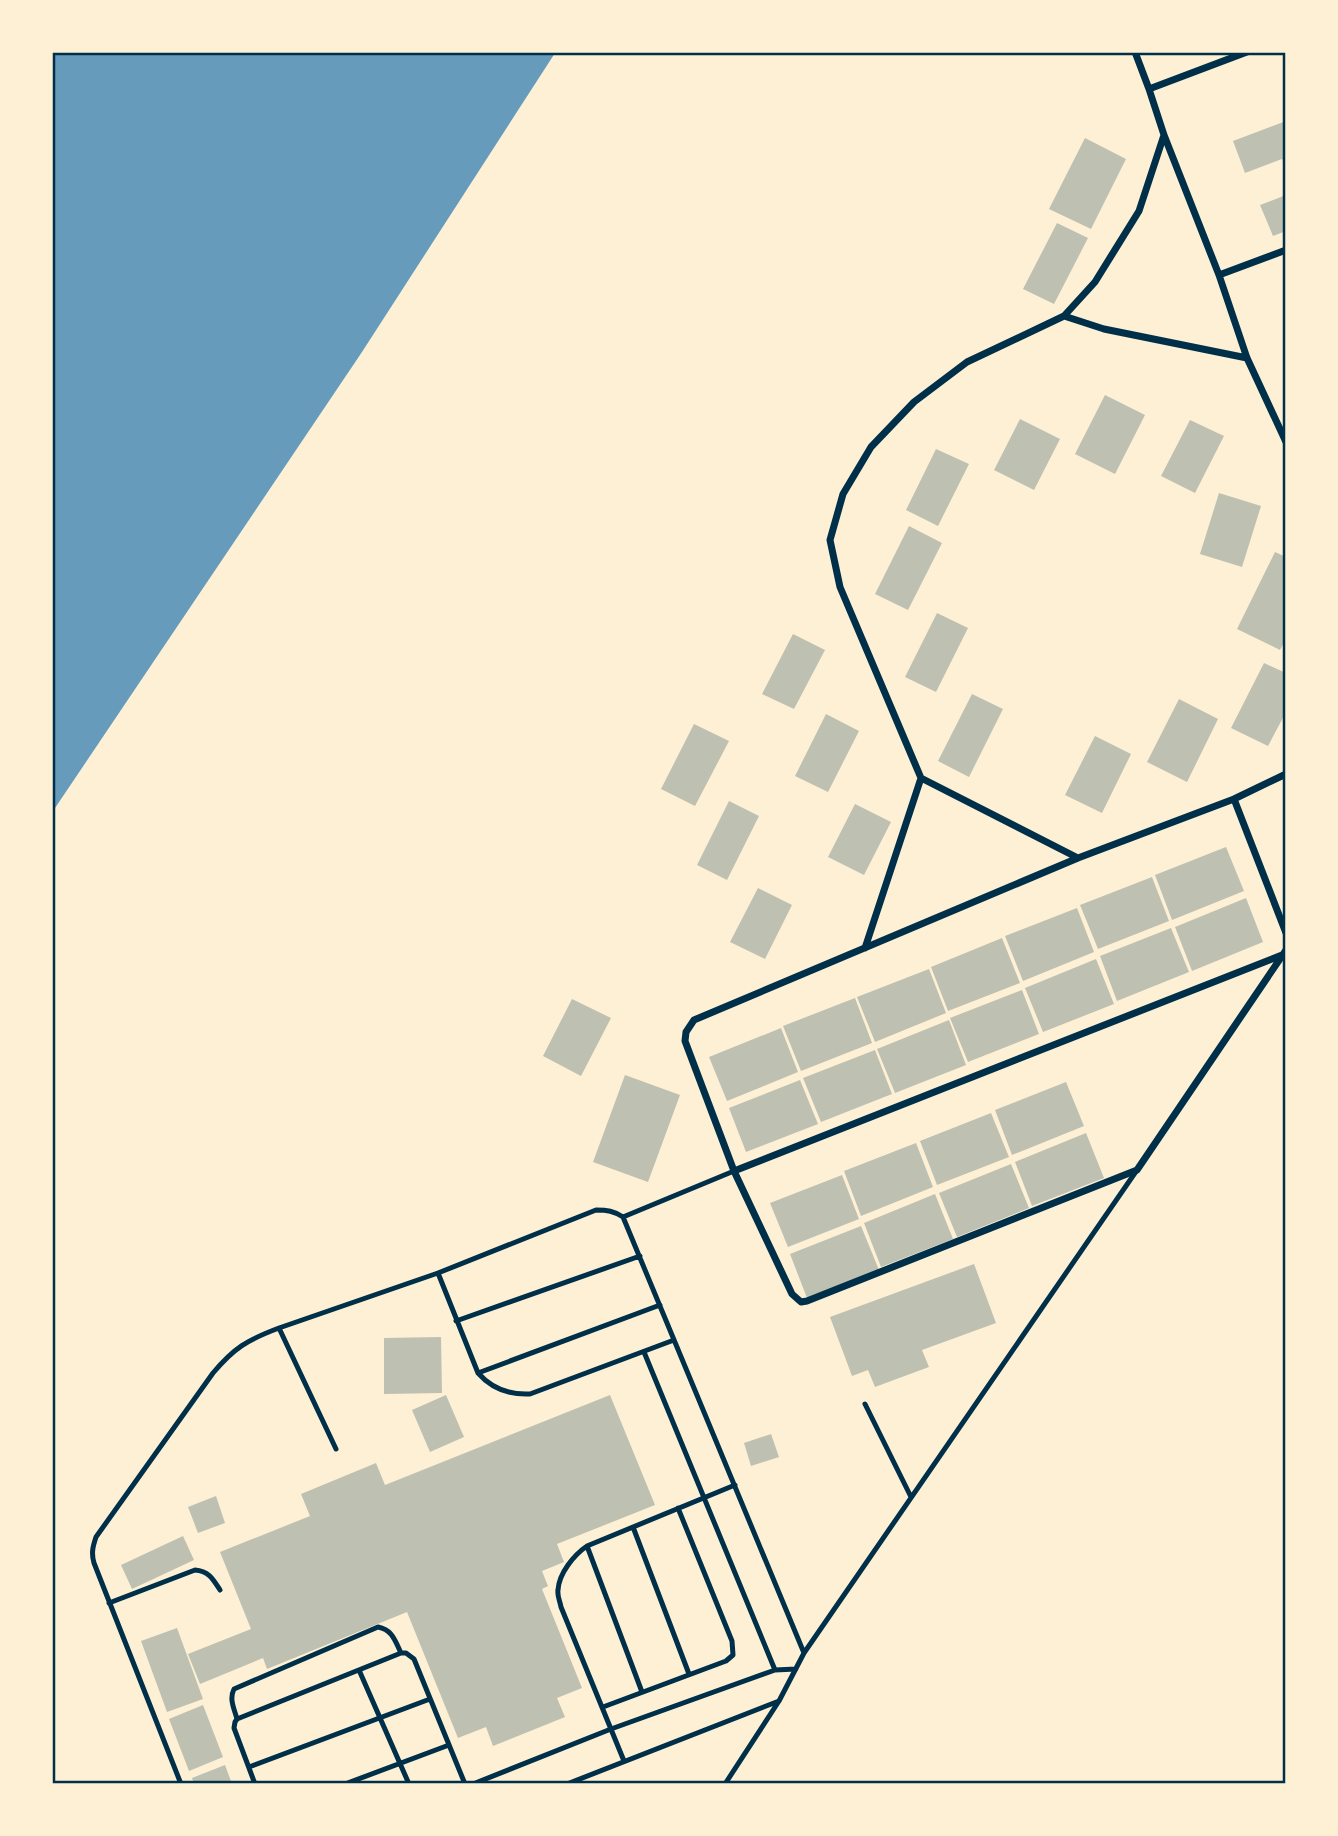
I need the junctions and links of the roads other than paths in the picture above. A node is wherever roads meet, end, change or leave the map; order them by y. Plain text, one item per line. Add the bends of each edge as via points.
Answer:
1 (1135, 52) edge
2 (1247, 52) edge
3 (1149, 89) junction
4 (1164, 135) junction
5 (1286, 250) edge
6 (1219, 275) junction
7 (1064, 316) junction
8 (1247, 358) junction
9 (1286, 442) edge
10 (1286, 774) edge
11 (921, 778) junction
12 (1234, 799) junction
13 (1078, 858) junction
14 (1286, 933) edge
15 (865, 948) junction
16 (1284, 952) edge
17 (1137, 1170) junction
18 (734, 1171) junction
19 (624, 1217) junction
20 (640, 1256) junction
21 (438, 1272) junction
22 (660, 1305) junction
23 (456, 1321) junction
24 (279, 1328) junction
25 (674, 1340) junction
26 (644, 1352) junction
27 (478, 1373) junction
28 (865, 1404) dead end
29 (335, 1449) dead end
30 (735, 1486) junction
31 (703, 1497) junction
32 (911, 1497) junction
33 (678, 1508) junction
34 (633, 1527) junction
35 (587, 1546) junction
36 (220, 1590) dead end
37 (109, 1604) junction
38 (401, 1653) junction
39 (804, 1653) junction
40 (796, 1669) junction
41 (359, 1670) junction
42 (775, 1670) junction
43 (689, 1674) junction
44 (642, 1692) junction
45 (430, 1699) junction
46 (779, 1701) junction
47 (603, 1707) junction
48 (237, 1719) junction
49 (380, 1719) junction
50 (611, 1729) junction
51 (449, 1745) junction
52 (624, 1761) junction
53 (400, 1764) junction
54 (249, 1767) junction
55 (181, 1783) edge
56 (255, 1783) edge
57 (345, 1783) edge
58 (409, 1783) edge
59 (465, 1783) edge
60 (473, 1783) edge
61 (568, 1783) edge
62 (725, 1783) edge

1 - 3 street
2 - 3 street
3 - 4 street
4 - 6 street
4 - 7 street via 1139,211 1095,282
5 - 6 street
6 - 8 street
7 - 8 street via 1104,329
7 - 11 street via 967,362 914,402 871,447 843,494 830,540 840,587
8 - 9 street
10 - 12 street
11 - 13 street
11 - 15 street
12 - 13 street
12 - 14 street
13 - 15 street
15 - 18 street via 689,1025 685,1041
16 - 17 street
16 - 18 street
17 - 18 street via 801,1302 792,1294
17 - 32 lane
18 - 19 lane
19 - 20 lane
19 - 21 lane via 596,1210
20 - 22 lane
20 - 23 lane
21 - 23 lane
21 - 24 lane
22 - 25 lane
22 - 27 lane
23 - 27 lane
24 - 29 lane
24 - 37 lane via 253,1337 225,1358 96,1537 92,1557
25 - 26 lane
25 - 30 lane
26 - 27 lane via 530,1394 509,1393 489,1385
26 - 31 lane
28 - 32 lane
30 - 31 lane
30 - 39 lane
31 - 33 lane
31 - 42 lane
32 - 39 lane
33 - 34 lane
33 - 43 lane via 733,1648 726,1661
34 - 35 lane
34 - 43 lane
35 - 44 lane
35 - 47 lane via 568,1565 558,1594
36 - 37 lane via 210,1574 195,1570
37 - 55 lane
38 - 41 lane
38 - 45 lane via 414,1659
38 - 48 lane via 392,1633 378,1627 234,1689
39 - 40 lane
40 - 42 lane
40 - 46 lane
41 - 48 lane
41 - 49 lane
42 - 50 lane
43 - 44 lane
44 - 47 lane
45 - 49 lane
45 - 51 lane
46 - 52 lane
46 - 62 lane
47 - 50 lane
48 - 54 lane via 234,1728
49 - 53 lane
49 - 54 lane
50 - 52 lane
50 - 60 lane
51 - 53 lane
51 - 59 lane
52 - 61 lane
53 - 57 lane
53 - 58 lane
54 - 56 lane

